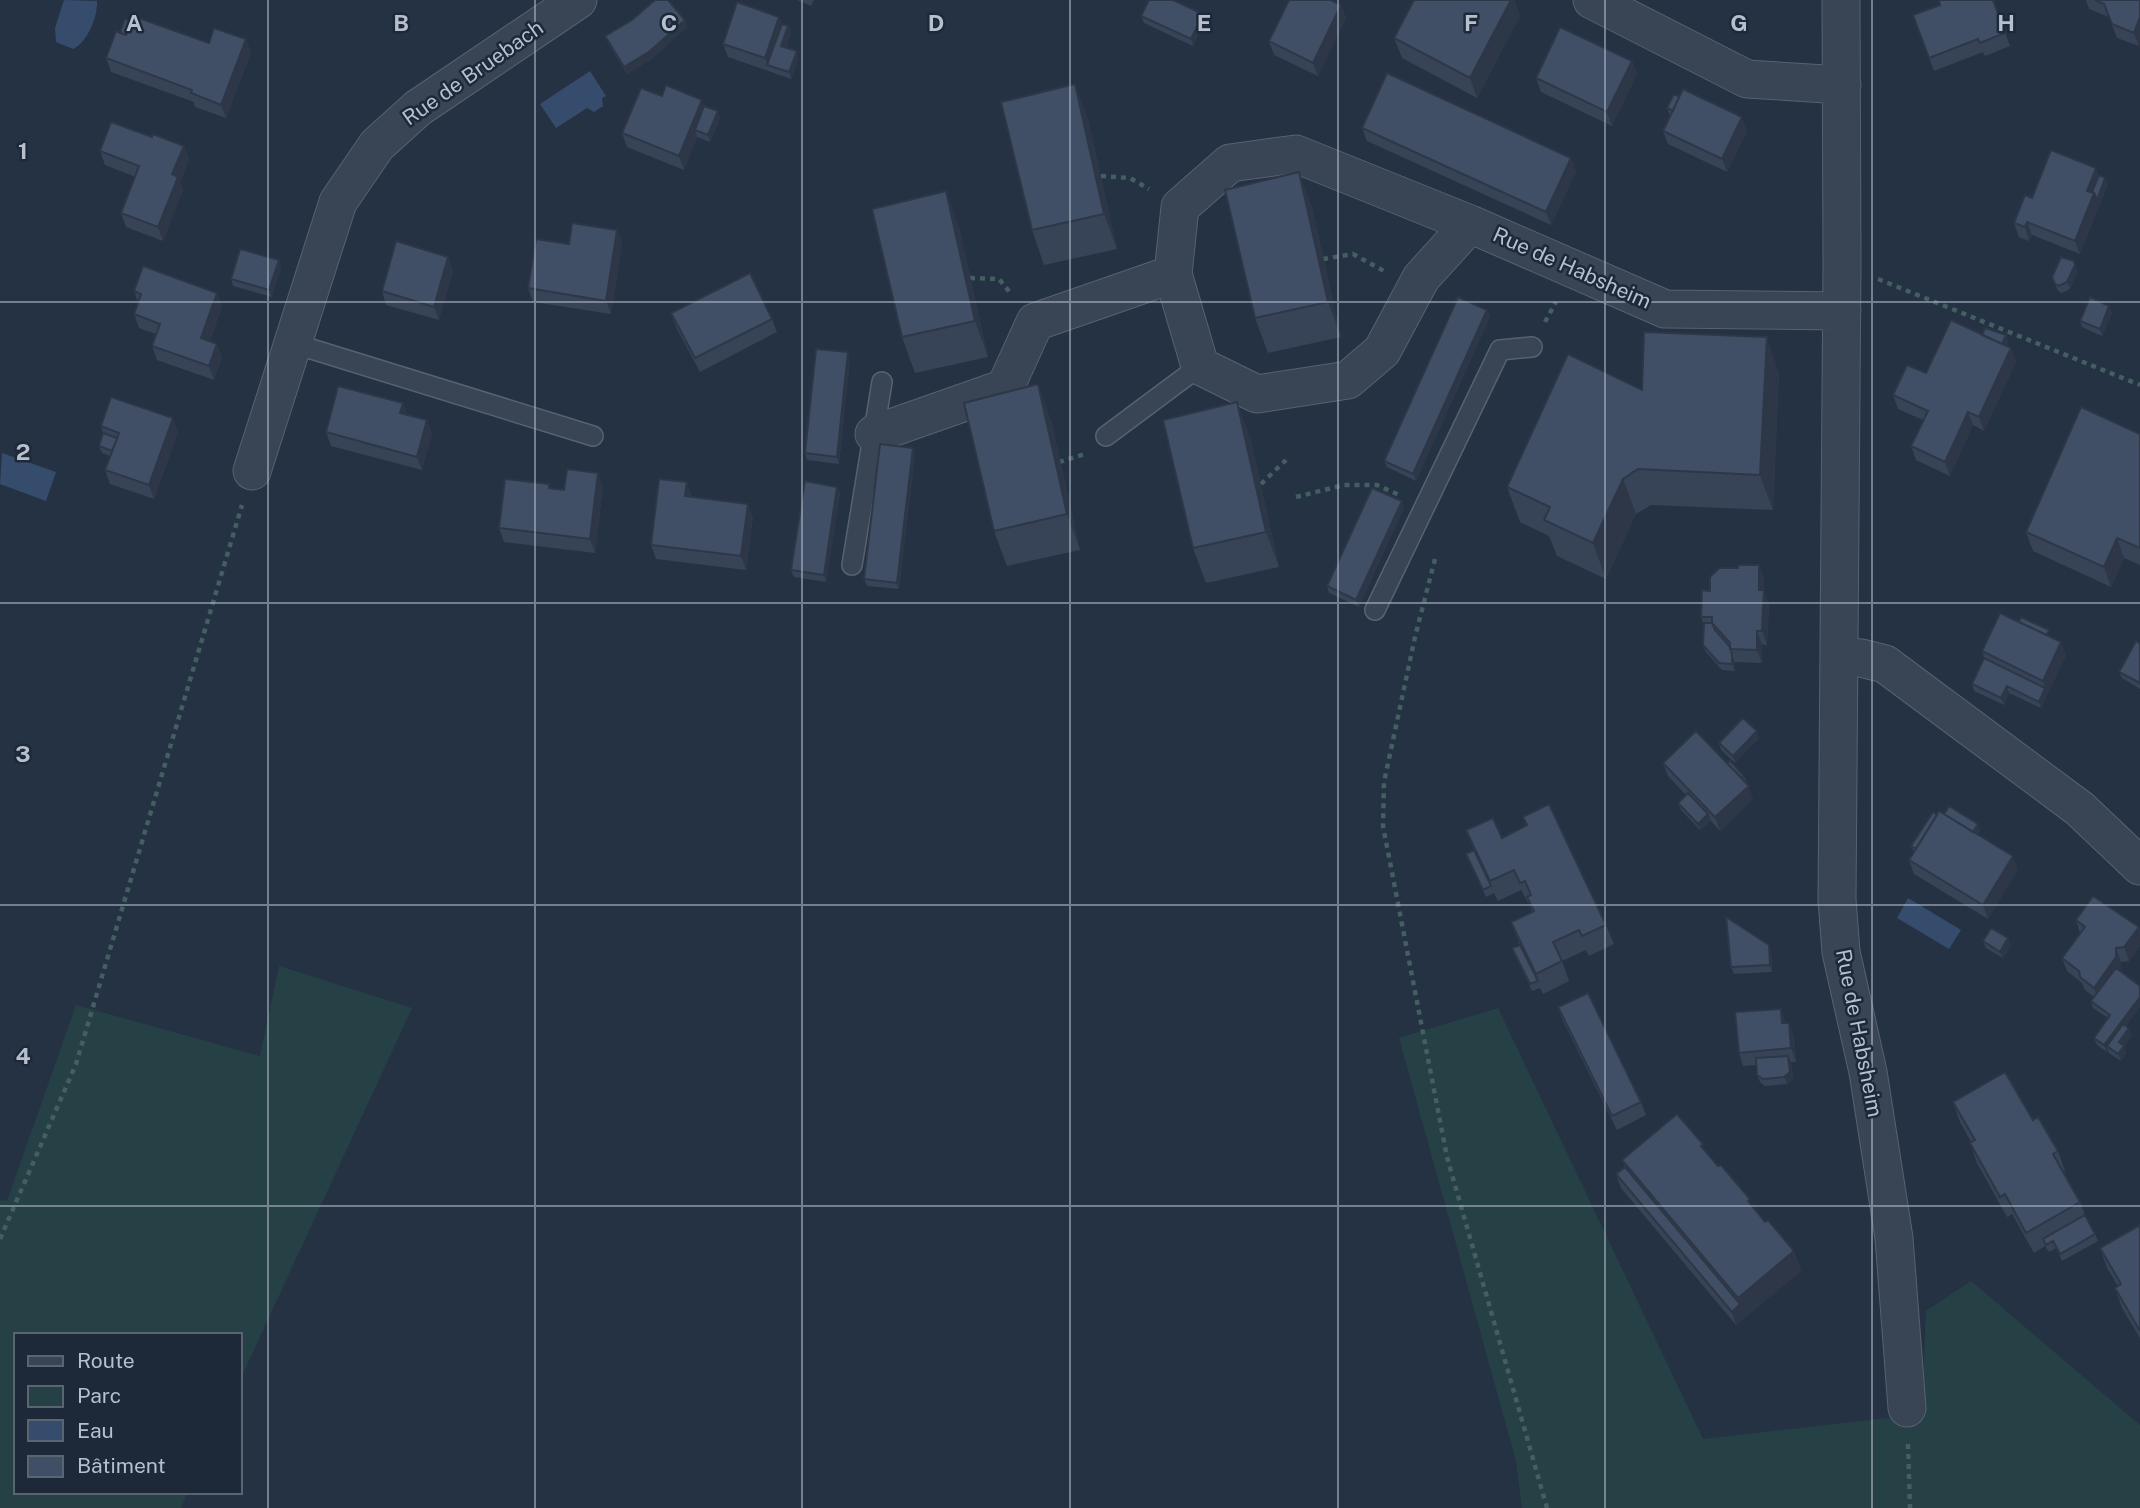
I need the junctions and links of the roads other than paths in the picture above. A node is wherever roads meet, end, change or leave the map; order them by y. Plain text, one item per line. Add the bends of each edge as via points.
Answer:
1 (578, 0) edge
2 (1592, 0) edge
3 (1841, 0) edge
4 (1842, 85) junction
5 (1470, 224) junction
6 (1173, 274) junction
7 (1842, 311) junction
8 (292, 343) junction
9 (1532, 347) road end
10 (1200, 366) junction
11 (882, 382) dead end
12 (874, 434) junction
13 (593, 436) dead end
14 (1106, 436) dead end
15 (252, 471) road end
16 (852, 565) dead end
17 (1376, 610) dead end
18 (1839, 656) junction
19 (2140, 866) edge
20 (1907, 1408) road end

1 - 8 street, Rue de Bruebach via 418,108 377,145 338,202
2 - 4 street via 1747,79
3 - 4 street, Rue de Habsheim
4 - 7 street, Rue de Habsheim
5 - 6 street, Rue de Habsheim via 1296,154 1230,163 1180,207
5 - 7 street, Rue de Habsheim via 1665,309
5 - 10 street, Rue de Habsheim via 1421,278 1382,351 1348,380 1256,394
6 - 10 street
6 - 12 street via 1035,322 1005,388
7 - 18 street, Rue de Habsheim
8 - 13 lane
8 - 15 street, Rue de Bruebach
9 - 17 lane via 1500,350
10 - 14 lane
11 - 12 lane
12 - 16 lane
18 - 19 street via 1885,664 2080,809
18 - 20 street, Rue de Habsheim via 1842,952 1868,1072 1895,1238

